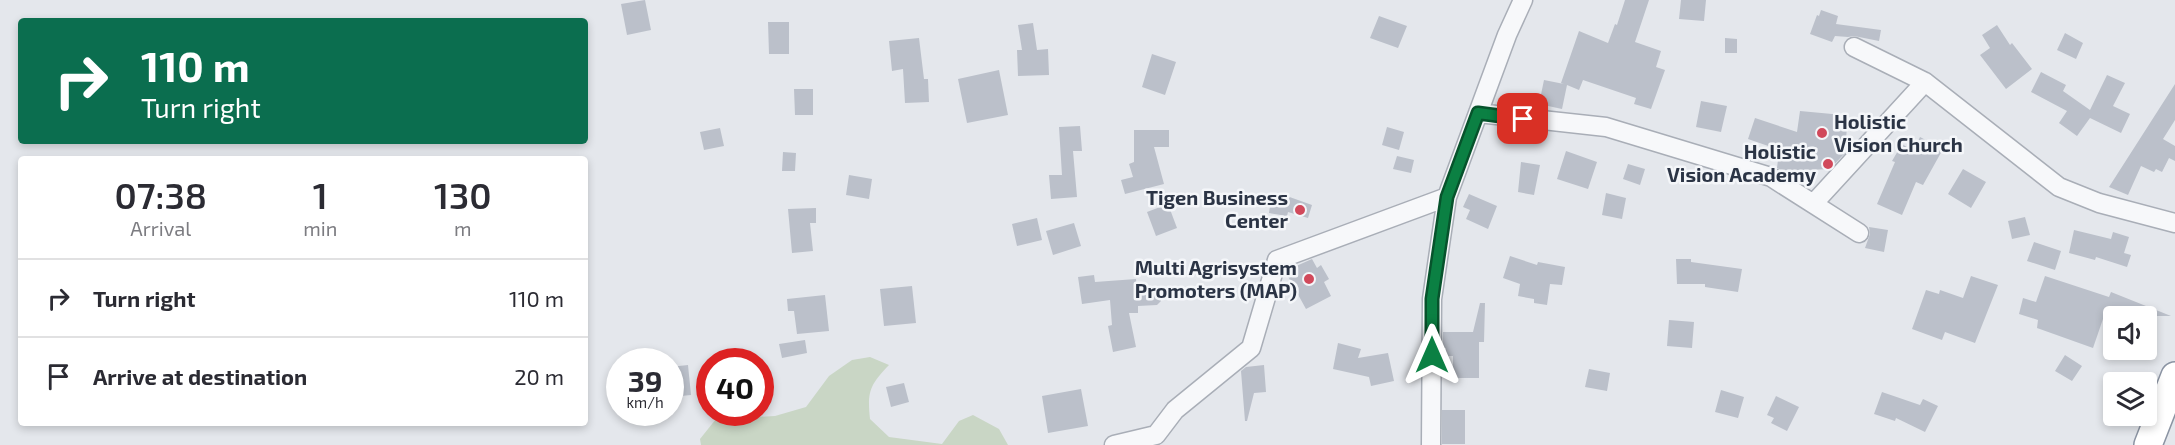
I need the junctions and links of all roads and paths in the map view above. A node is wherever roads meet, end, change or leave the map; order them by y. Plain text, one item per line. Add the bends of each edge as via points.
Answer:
1 (1523, 0) edge
2 (1854, 47) dead end
3 (1925, 82) junction
4 (1478, 113) junction
5 (1447, 197) junction
6 (1814, 203) junction
7 (2175, 223) edge
8 (1859, 233) dead end
9 (2175, 376) edge
10 (1114, 445) edge
11 (1431, 445) edge
12 (2148, 445) edge

1 - 4 street
2 - 3 street
3 - 6 street
3 - 7 street via 2059,187 2099,203
4 - 5 street
4 - 6 street via 1606,127 1771,177
5 - 10 street via 1277,260 1251,348 1175,410 1156,435
5 - 11 street via 1432,299
6 - 8 street
9 - 12 highway

